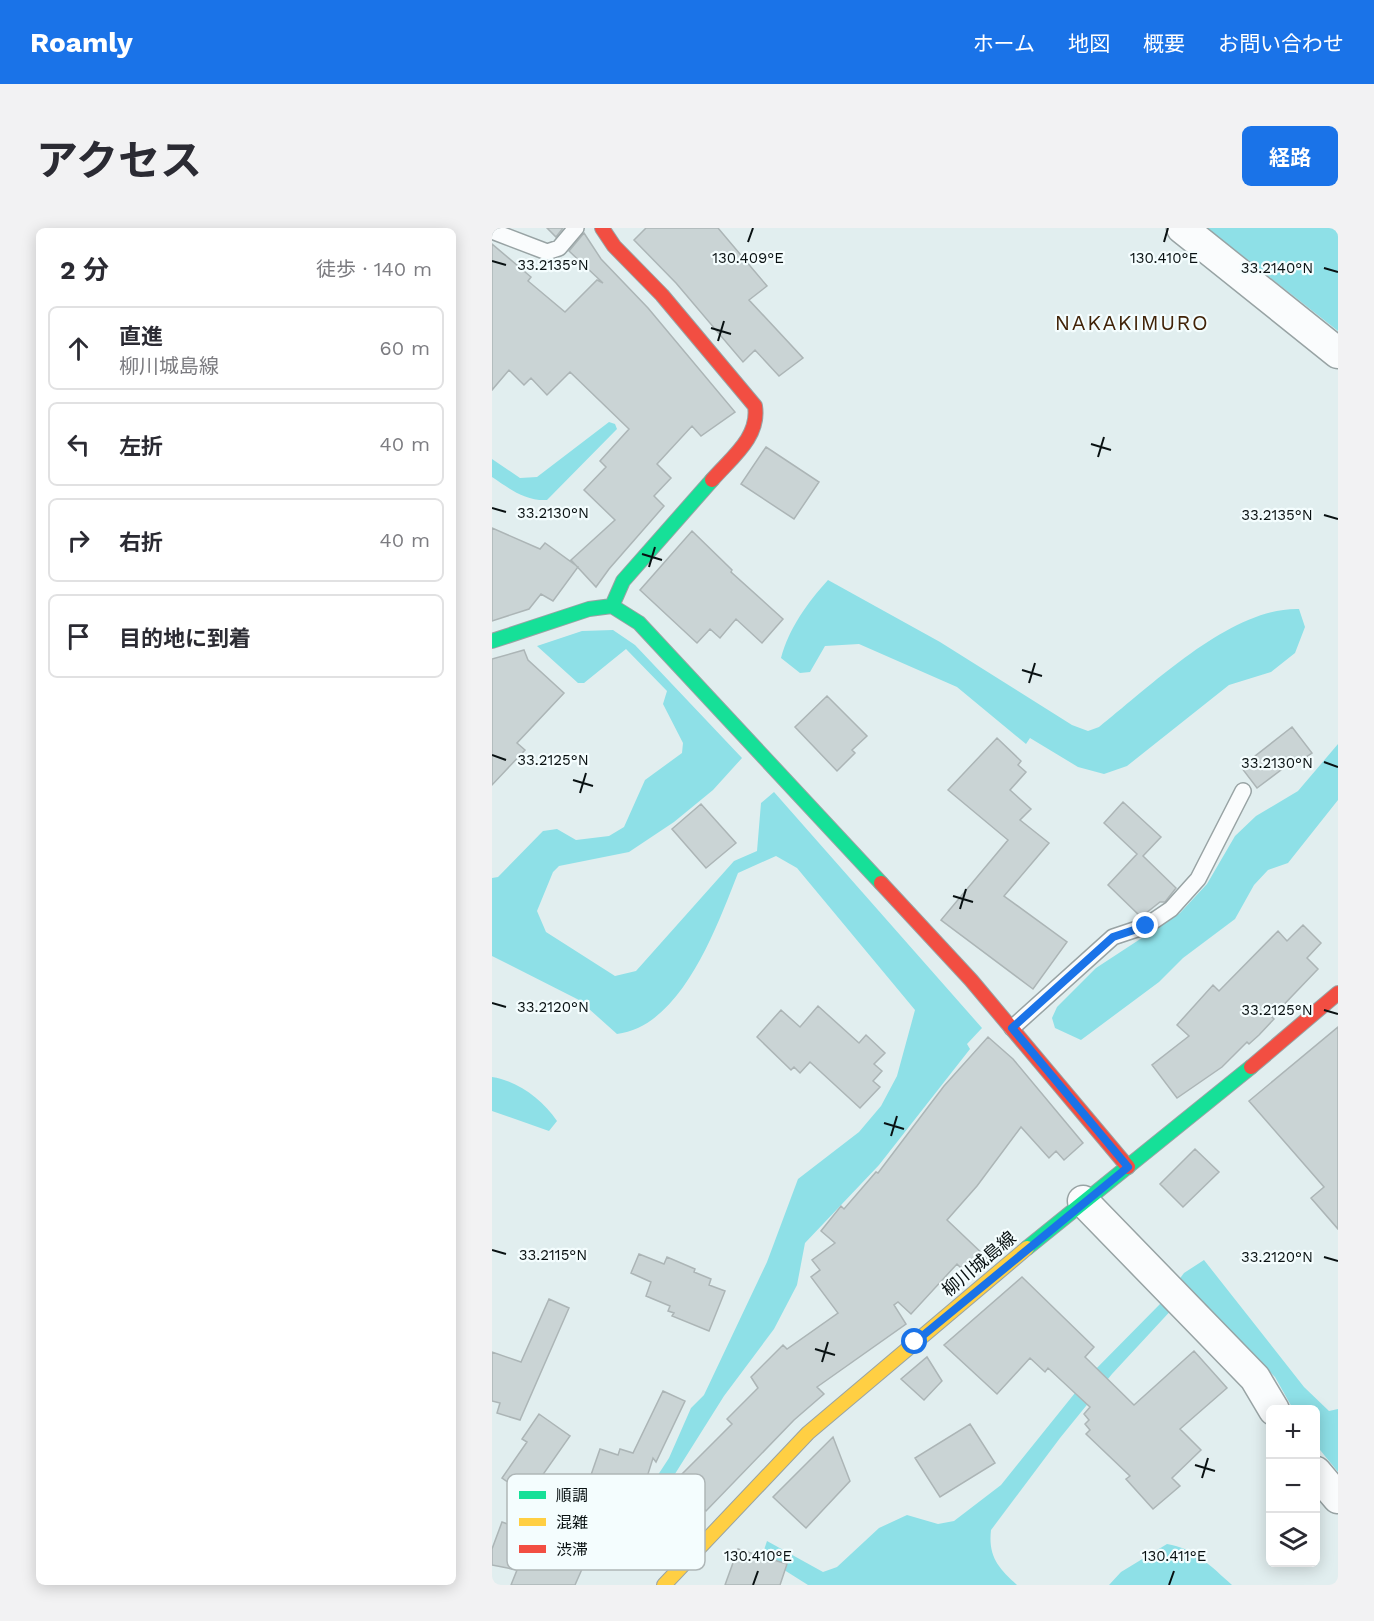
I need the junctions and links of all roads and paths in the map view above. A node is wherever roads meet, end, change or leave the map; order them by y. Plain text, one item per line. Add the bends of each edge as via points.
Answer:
1 (576, 228) edge
2 (602, 228) edge
3 (1182, 228) edge
4 (492, 231) edge
5 (1338, 353) edge
6 (612, 606) junction
7 (492, 641) edge
8 (1243, 790) dead end
9 (1338, 993) edge
10 (1012, 1028) junction
11 (1128, 1167) junction
12 (1083, 1201) junction
13 (1271, 1405) edge
14 (1320, 1477) edge
15 (1338, 1498) edge
16 (705, 1542) edge
17 (678, 1570) edge
18 (664, 1585) edge

1 - 4 lane via 559,248 547,252
2 - 6 street via 755,406 757,419 753,434 623,581
3 - 5 street
6 - 7 street via 589,609
6 - 10 street via 639,623 668,652
8 - 10 lane via 1198,879 1171,909 1146,926 1113,937
9 - 11 street, 柳川城島線
10 - 11 street
11 - 12 street, 柳川城島線
12 - 13 street via 1255,1378
12 - 16 street, 柳川城島線 via 808,1433
14 - 15 street
17 - 18 street, 柳川城島線

